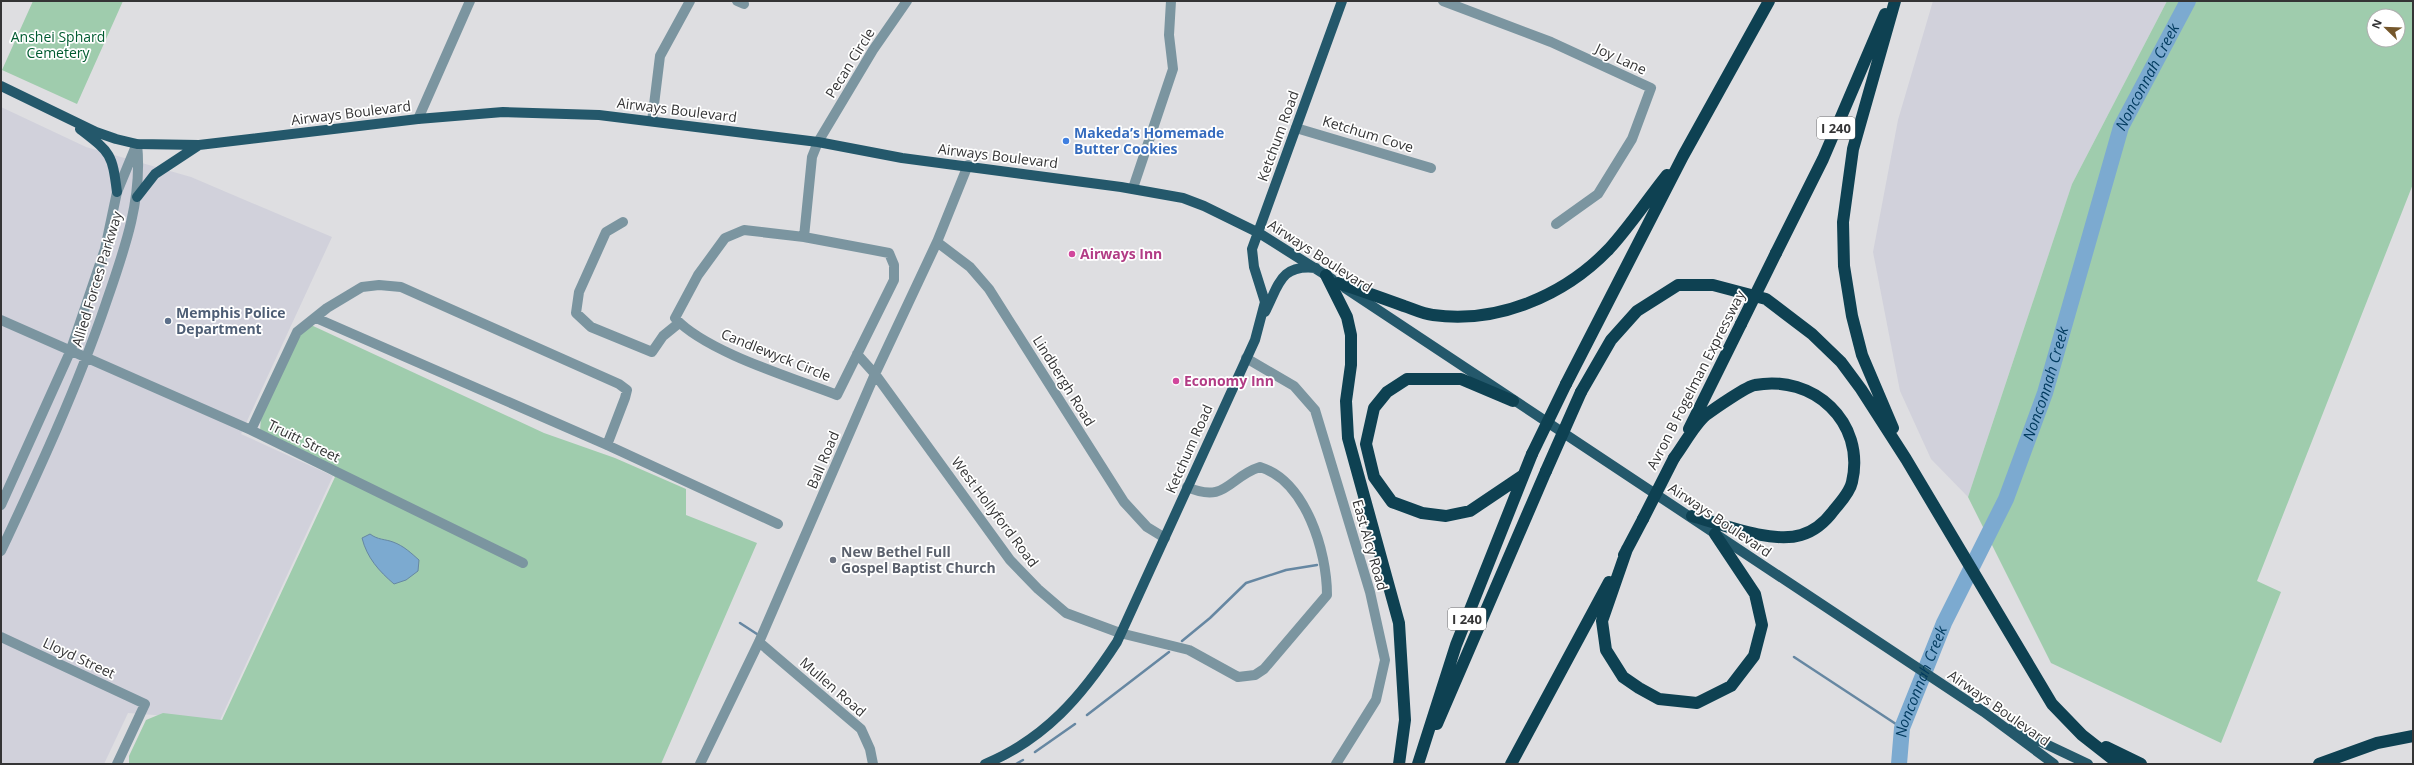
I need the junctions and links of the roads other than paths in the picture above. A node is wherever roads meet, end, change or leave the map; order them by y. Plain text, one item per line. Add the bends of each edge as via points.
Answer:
1 (470, 1) edge
2 (690, 1) edge
3 (907, 1) edge
4 (1171, 1) edge
5 (1342, 1) edge
6 (1443, 1) edge
7 (1769, 1) edge
8 (1890, 1) edge
9 (1895, 1) edge
10 (1, 86) edge
11 (66, 118) junction
12 (418, 119) junction
13 (652, 121) junction
14 (1296, 128) junction
15 (818, 142) junction
16 (137, 144) junction
17 (199, 145) junction
18 (1683, 156) junction
19 (968, 165) junction
20 (1432, 168) dead end
21 (1133, 188) junction
22 (117, 192) junction
23 (137, 197) junction
24 (623, 222) dead end
25 (1556, 224) dead end
26 (1258, 233) junction
27 (804, 237) junction
28 (937, 242) junction
29 (1322, 272) junction
30 (1338, 283) junction
31 (316, 318) junction
32 (1262, 318) junction
33 (1, 320) edge
34 (678, 323) junction
35 (70, 352) junction
36 (858, 354) junction
37 (1246, 358) junction
38 (87, 360) junction
39 (875, 374) junction
40 (1513, 402) junction
41 (251, 430) junction
42 (607, 445) junction
43 (1674, 458) junction
44 (1906, 459) junction
45 (1522, 476) junction
46 (1187, 487) junction
47 (1, 505) edge
48 (1692, 516) junction
49 (778, 524) dead end
50 (1715, 534) junction
51 (1165, 538) junction
52 (1627, 549) junction
53 (1, 551) edge
54 (523, 563) dead end
55 (1120, 633) junction
56 (1, 637) edge
57 (761, 638) junction
58 (1998, 721) junction
59 (2082, 735) junction
60 (2413, 736) edge
61 (117, 764) edge
62 (700, 764) edge
63 (873, 764) edge
64 (984, 764) edge
65 (1336, 764) edge
66 (1399, 764) edge
67 (1418, 764) edge
68 (1511, 764) edge
69 (2054, 764) edge
70 (2088, 764) edge
71 (2119, 764) edge
72 (2141, 764) edge
73 (2319, 764) edge

1 - 12 street
2 - 13 street via 660,56
3 - 15 street, Pecan Circle via 873,50
4 - 21 street via 1168,35 1173,69
5 - 14 main road, Ketchum Road
6 - 25 street, Joy Lane via 1551,42 1651,88 1632,139 1598,194
7 - 18 highway, I 240
8 - 43 highway, Avron B Fogelman Expressway / I 240, bridge via 1823,159
9 - 44 highway via 1853,149 1843,222 1844,266 1852,316 1862,355
10 - 11 main road, Airways Boulevard
11 - 16 main road, Airways Boulevard via 116,140
11 - 22 main road via 104,147 113,162
12 - 13 main road, Airways Boulevard via 503,112 599,115
12 - 17 main road, Airways Boulevard
13 - 15 main road, Airways Boulevard
14 - 20 street, Ketchum Cove
14 - 26 main road, Ketchum Road
15 - 19 main road, Airways Boulevard via 902,158
15 - 27 street via 812,157
16 - 17 main road, Airways Boulevard
16 - 22 street, Allied Forces Parkway
16 - 23 street, Allied Forces Parkway
17 - 23 main road via 155,174
18 - 30 highway via 1631,224 1592,266 1542,298 1516,308 1461,318 1431,315
18 - 45 highway, I 240, bridge via 1566,384
19 - 21 main road, Airways Boulevard
19 - 28 street, Ball Road
21 - 26 main road, Airways Boulevard via 1190,200
22 - 35 street, Allied Forces Parkway via 105,249
23 - 38 street, Allied Forces Parkway via 123,254
24 - 34 street via 606,232 579,292 576,313 591,327 652,352 663,336
26 - 29 main road, Airways Boulevard
26 - 32 main road, Ketchum Road via 1252,249 1254,267 1265,302
27 - 34 street, Candlewyck Circle via 744,230 726,238 698,275 675,318
27 - 36 street, Candlewyck Circle via 889,253 894,265 894,280
28 - 39 street, Ball Road
28 - 51 street, Lindbergh Road via 970,267 989,289 1124,502 1147,527
29 - 30 main road, Airways Boulevard
29 - 32 main road via 1293,268 1283,276
29 - 66 highway via 1347,318 1351,335 1351,365 1346,401 1348,438 1399,623 1405,720
30 - 40 main road, Airways Boulevard
31 - 41 street via 298,332
31 - 42 street
31 - 42 street via 327,308 362,287 401,287 570,361 627,390
32 - 37 main road, Ketchum Road
33 - 35 street, Truitt Street
34 - 36 street, Candlewyck Circle via 720,349 837,395
35 - 38 street, Truitt Street
35 - 47 street, Allied Forces Parkway
36 - 39 street
37 - 46 main road, Ketchum Road
37 - 65 street, East Alcy Road via 1294,386 1315,410 1370,592 1385,660 1376,700
38 - 41 street, Truitt Street
38 - 53 street, Allied Forces Parkway
39 - 55 street, West Hollyford Road via 1010,560 1066,613
39 - 57 street, Ball Road
40 - 45 highway via 1461,379 1408,379 1387,392 1374,408 1366,444 1374,477 1392,502 1422,513 1446,516 1470,510
40 - 48 main road, Airways Boulevard
41 - 54 street, Truitt Street
42 - 49 street
43 - 48 highway via 1706,415 1754,385 1785,384 1809,391 1842,418 1849,437 1853,459 1852,483 1824,523 1801,535 1776,537
43 - 52 highway, Avron B Fogelman Expressway / I 240, bridge
44 - 59 highway via 2052,704
44 - 67 highway, bridge via 1841,362 1812,334 1766,299 1713,285 1678,286 1637,311 1611,340 1581,392 1447,704
45 - 67 highway, I 240 via 1456,645
46 - 51 main road, Ketchum Road
46 - 55 street, West Hollyford Road via 1208,494 1226,487 1260,467 1274,474 1301,501 1310,518 1318,542 1327,595 1264,669 1248,677 1238,677 1189,650
48 - 50 main road, Airways Boulevard
50 - 52 highway via 1755,594 1762,625 1754,656 1731,686 1697,703 1659,699 1639,688 1623,677 1606,650 1602,621
50 - 58 main road, Airways Boulevard
51 - 55 main road, Ketchum Road
52 - 68 highway, Avron B Fogelman Expressway / I 240
55 - 64 main road, Ketchum Road via 1090,684 1058,718 1005,756
56 - 61 street, Lloyd Street via 145,704
57 - 62 street, Ball Road
57 - 63 street, Mullen Road via 861,729
58 - 69 main road, Airways Boulevard
58 - 70 main road
59 - 71 highway
59 - 72 highway
60 - 73 highway via 2377,743

